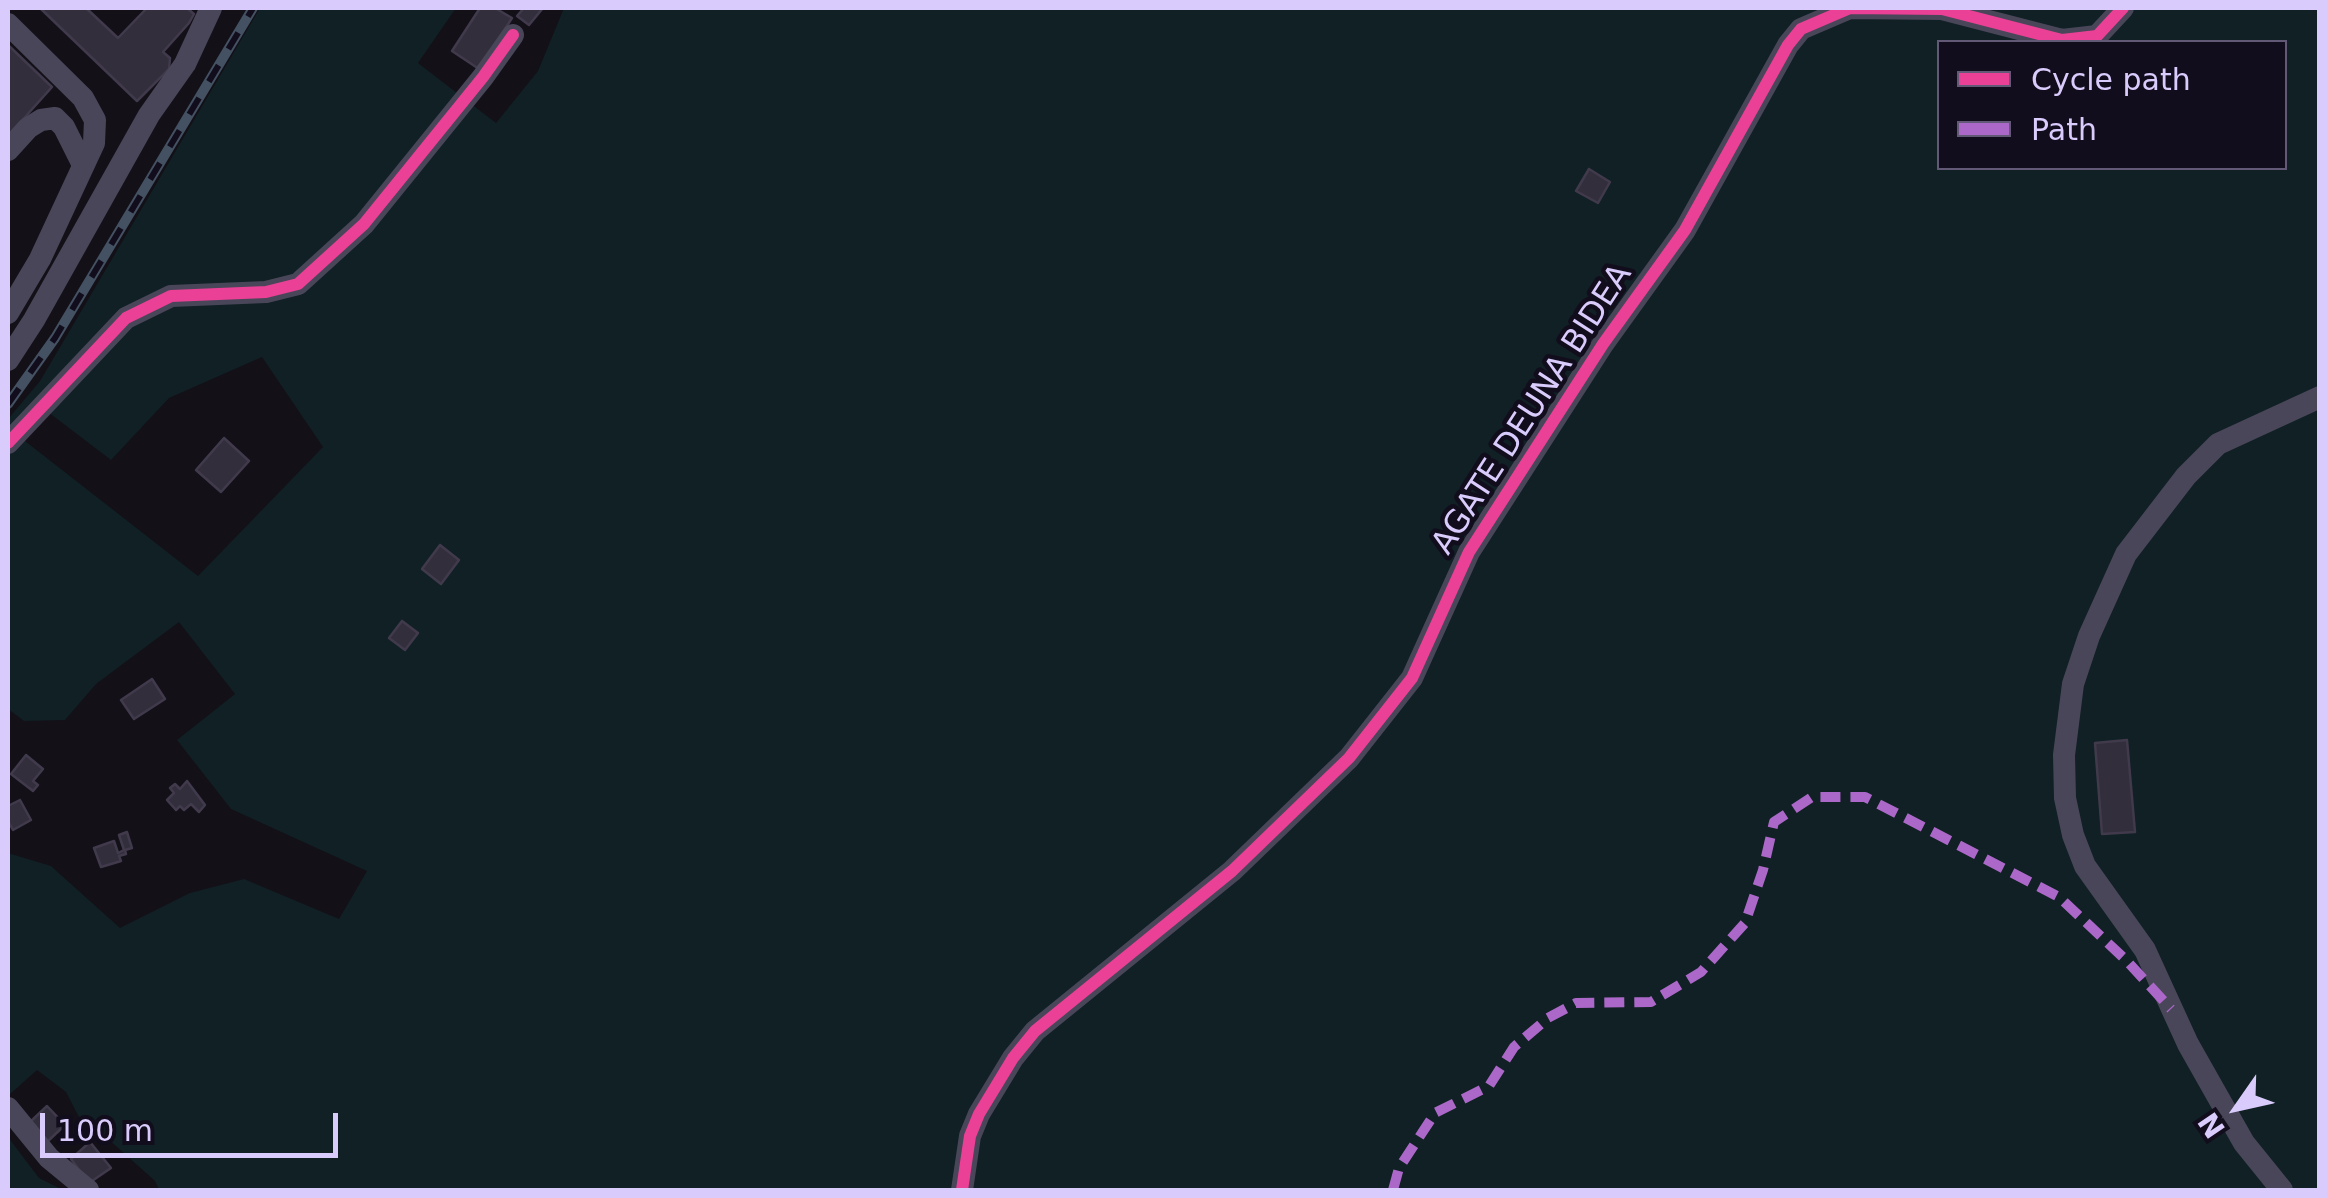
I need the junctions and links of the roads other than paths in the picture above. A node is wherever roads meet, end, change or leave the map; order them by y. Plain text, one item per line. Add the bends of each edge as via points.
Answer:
1 (211, 8) edge
2 (2123, 8) edge
3 (8, 24) edge
4 (513, 35) dead end
5 (8, 150) edge
6 (84, 165) junction
7 (40, 259) junction
8 (62, 270) junction
9 (8, 313) edge
10 (8, 360) edge
11 (2320, 396) edge
12 (8, 443) edge
13 (8, 1108) edge
14 (88, 1190) edge
15 (962, 1190) edge
16 (2282, 1190) edge

1 - 8 street via 185,64
2 - 15 street, AGATE DEUNA BIDEA via 2096,36 2062,40 1942,10 1850,8 1801,28 1684,230 1469,552 1412,678 1349,758 1232,871 1035,1031 979,1114
3 - 6 street via 59,72 95,120
4 - 12 street via 364,224 298,284 171,296 126,318
5 - 6 street via 28,128 55,118
6 - 7 street
7 - 8 street
7 - 9 street
8 - 10 street
11 - 16 street via 2218,444 2126,554 2073,684 2064,755 2065,798 2085,866 2145,950 2188,1044 2244,1142
13 - 14 street via 49,1158

